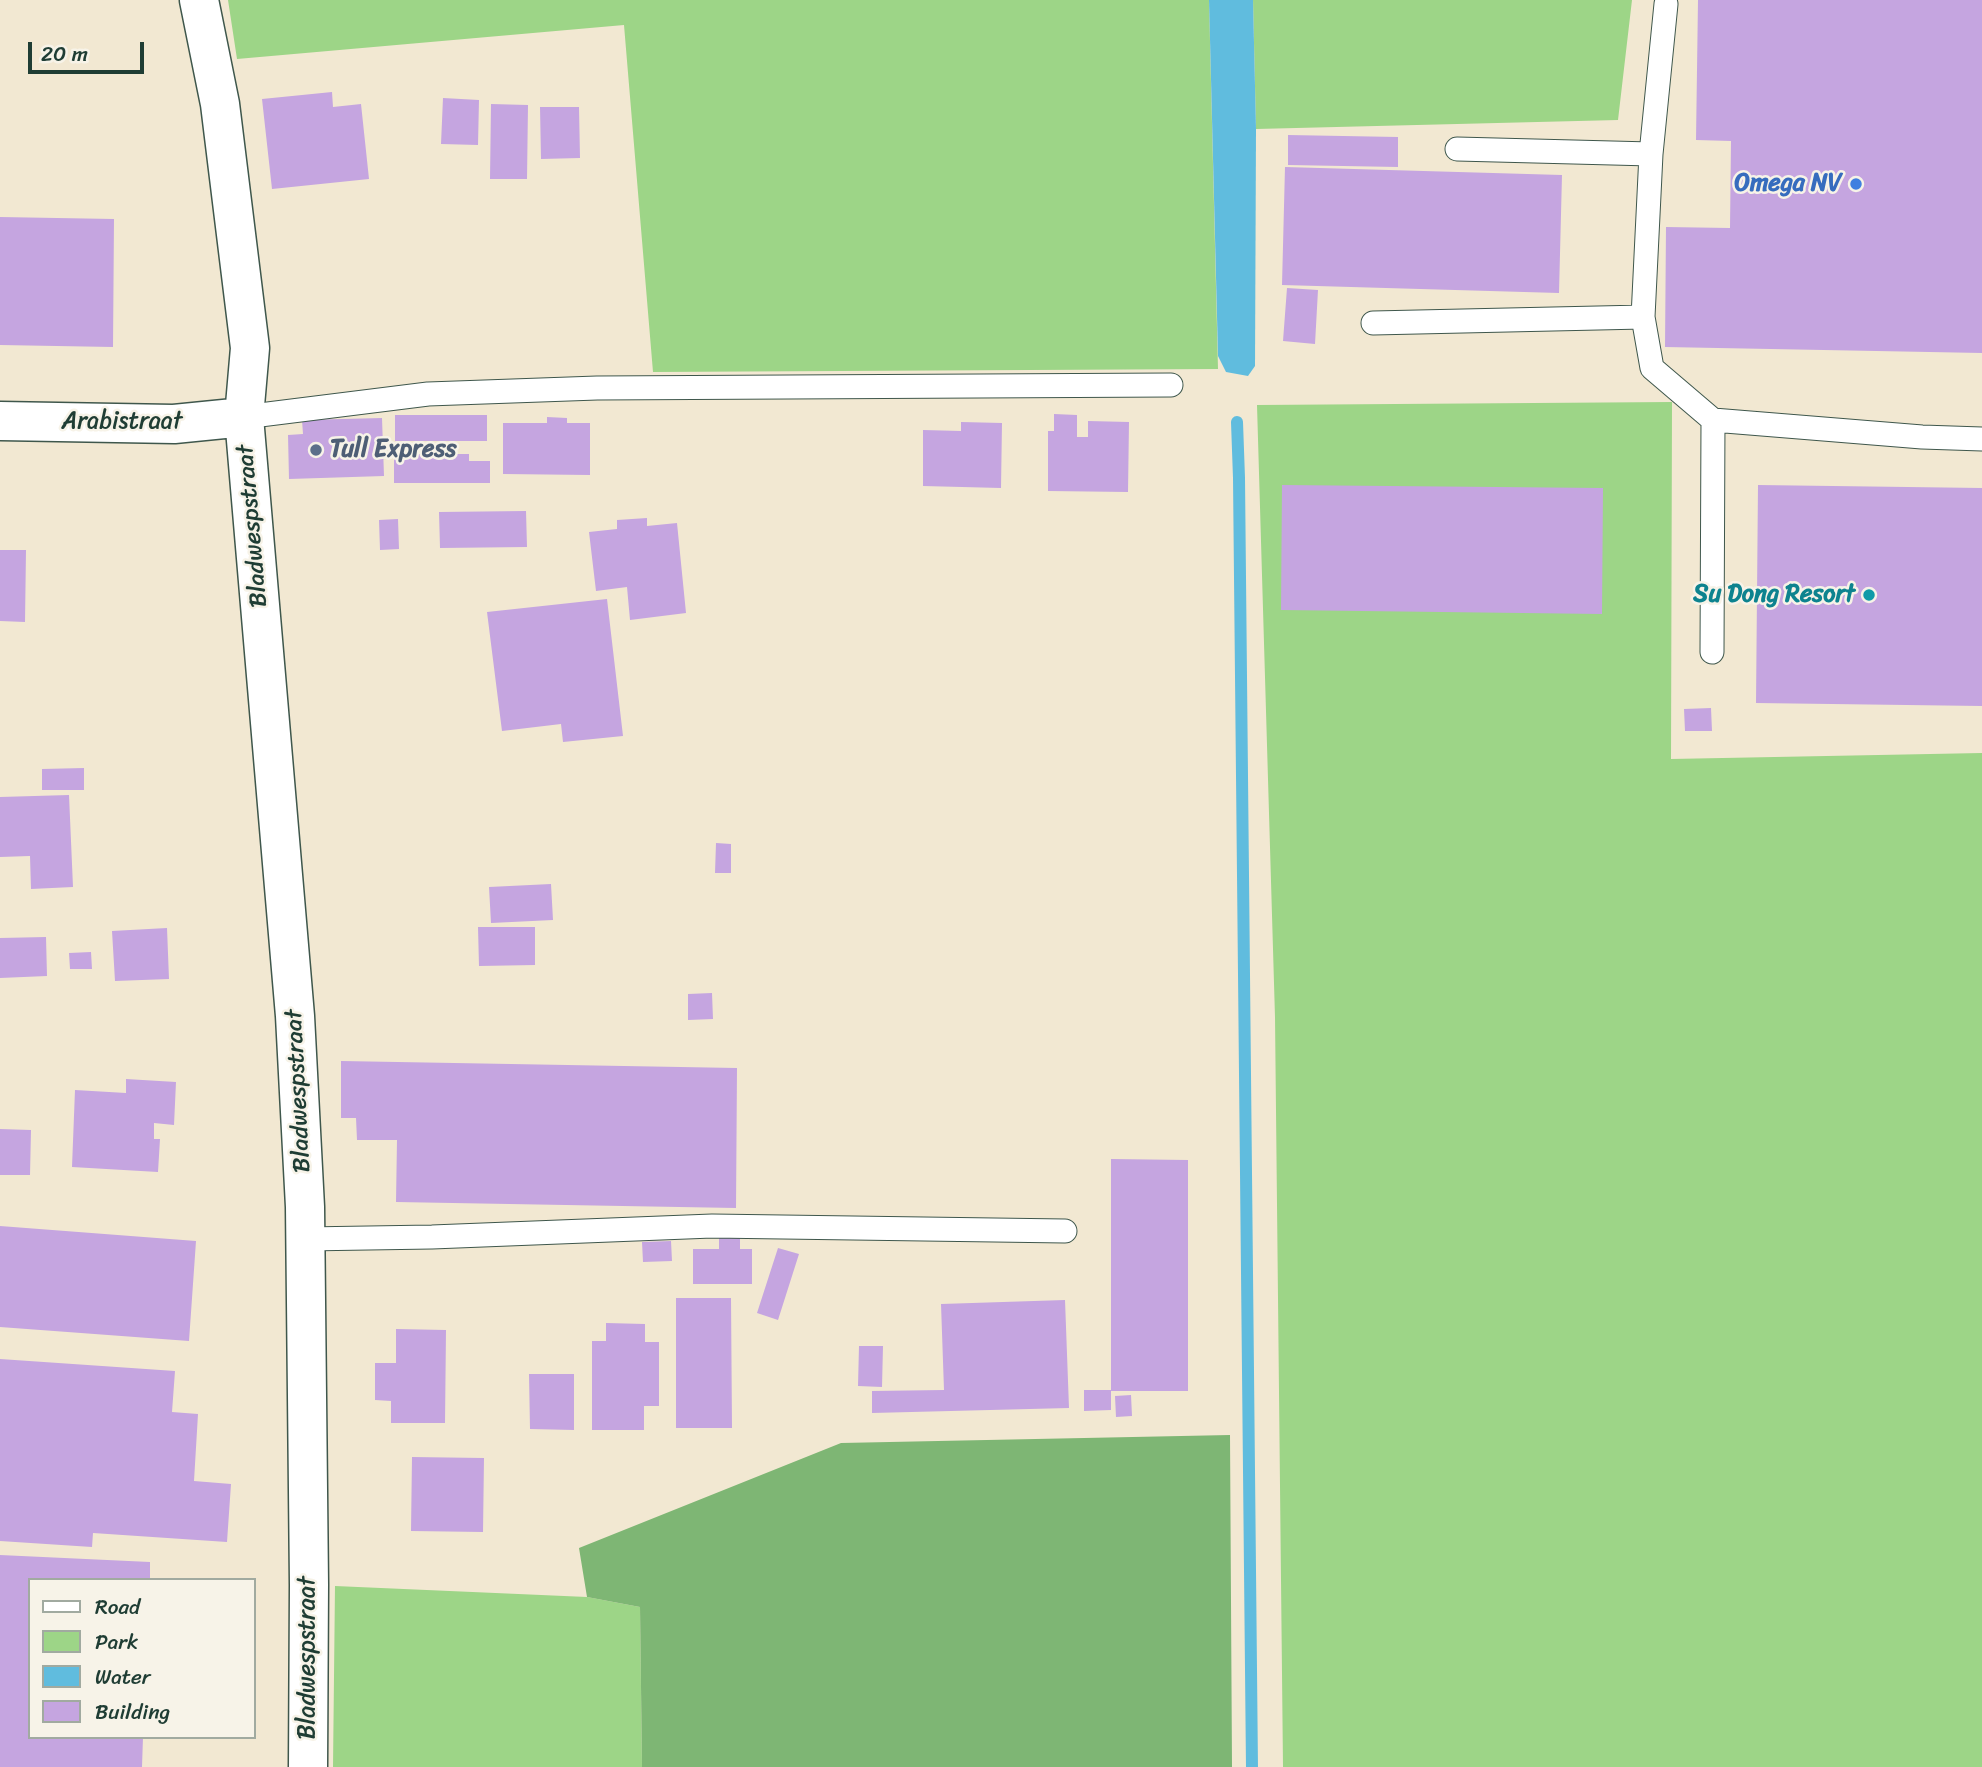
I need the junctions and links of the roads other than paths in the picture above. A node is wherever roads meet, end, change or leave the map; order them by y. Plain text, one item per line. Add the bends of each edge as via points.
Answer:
1 (199, 0) edge
2 (1666, 4) dead end
3 (1457, 149) dead end
4 (1651, 154) junction
5 (1643, 317) junction
6 (1373, 323) dead end
7 (1171, 385) dead end
8 (244, 416) junction
9 (1713, 420) junction
10 (0, 421) edge
11 (1982, 439) edge
12 (1712, 652) dead end
13 (1065, 1231) dead end
14 (305, 1239) junction
15 (308, 1767) edge

1 - 8 street, Bladwespstraat via 220,104 250,348
2 - 4 lane
3 - 4 lane
4 - 5 lane
5 - 6 lane
5 - 9 lane via 1653,368
7 - 8 lane via 611,388 428,394
8 - 10 street, Arabistraat via 174,424
8 - 14 street, Bladwespstraat via 295,1016
9 - 11 lane
9 - 12 lane
13 - 14 lane via 712,1226
14 - 15 street, Bladwespstraat

